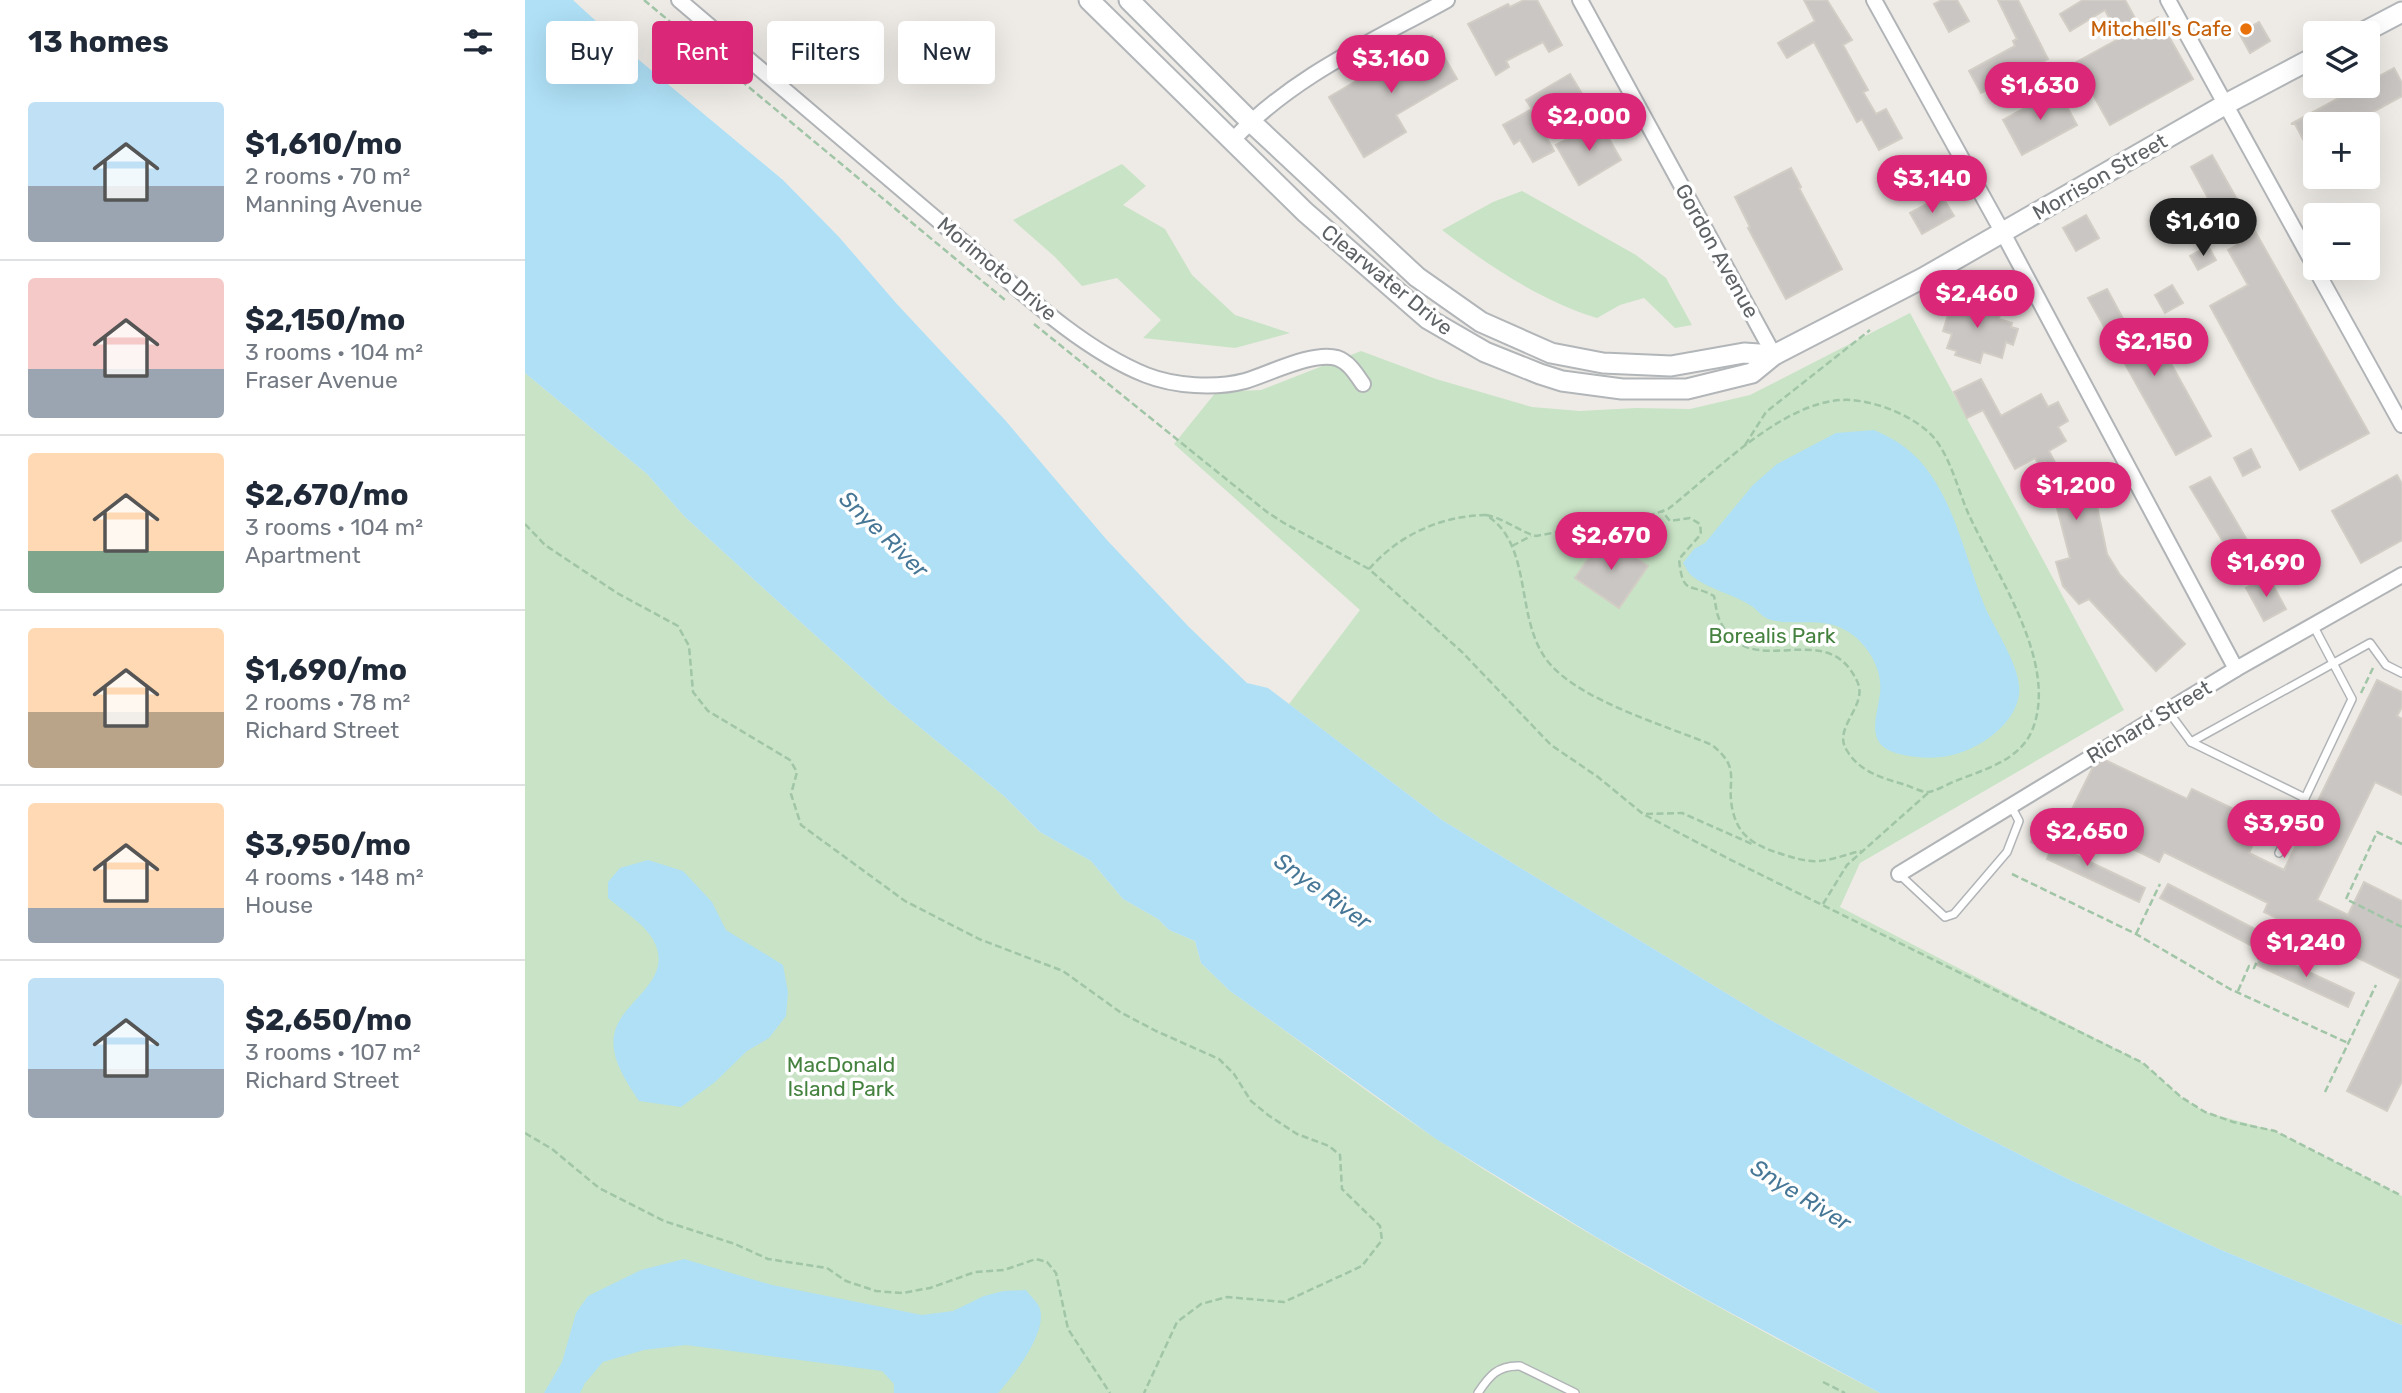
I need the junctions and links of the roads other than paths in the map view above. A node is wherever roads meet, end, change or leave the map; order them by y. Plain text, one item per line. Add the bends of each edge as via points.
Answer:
1 (679, 0) edge
2 (1089, 0) edge
3 (1129, 0) edge
4 (1447, 0) edge
5 (1580, 0) edge
6 (1874, 0) edge
7 (2168, 0) edge
8 (2402, 12) edge
9 (2380, 24) edge
10 (2303, 63) edge
11 (2226, 104) junction
12 (1250, 121) junction
13 (1232, 141) junction
14 (2003, 233) junction
15 (2303, 246) edge
16 (2322, 280) edge
17 (1774, 355) junction
18 (1363, 384) dead end
19 (2402, 425) edge
20 (2402, 575) edge
21 (2313, 625) junction
22 (2335, 663) junction
23 (2236, 669) junction
24 (2402, 673) edge
25 (2167, 710) junction
26 (2191, 742) junction
27 (2305, 798) junction
28 (2011, 806) junction
29 (2279, 853) dead end
30 (1899, 874) joint
31 (1478, 1393) edge
32 (1575, 1393) edge

1 - 18 street, Morimoto Drive via 985,260 1079,337 1121,363 1148,376 1201,385 1241,382 1305,361 1336,358
2 - 13 main road, Clearwater Drive
3 - 12 main road, Clearwater Drive
4 - 12 street via 1296,84
5 - 17 street, Gordon Avenue
6 - 14 street
7 - 11 street
8 - 9 main road
10 - 11 main road, Morrison Street
11 - 14 main road, Morrison Street
11 - 15 street
12 - 13 street
12 - 17 main road, Clearwater Drive via 1417,277 1505,334 1551,353 1626,366 1671,366 1744,353
13 - 17 main road, Clearwater Drive via 1412,307 1500,359 1562,380 1642,390 1687,389 1725,381 1752,373
14 - 17 main road, Morrison Street
14 - 23 street
16 - 19 street
20 - 21 street, Richard Street
21 - 22 lane
21 - 23 street, Richard Street
22 - 24 lane via 2370,643 2386,665
22 - 26 lane
22 - 27 lane via 2352,699
23 - 25 street, Richard Street
25 - 26 lane
25 - 28 street, Richard Street
26 - 27 lane
27 - 29 lane
28 - 30 street, Richard Street
28 - 30 lane via 2019,821 2007,852 1954,914 1945,917
31 - 32 lane via 1499,1369 1520,1366

